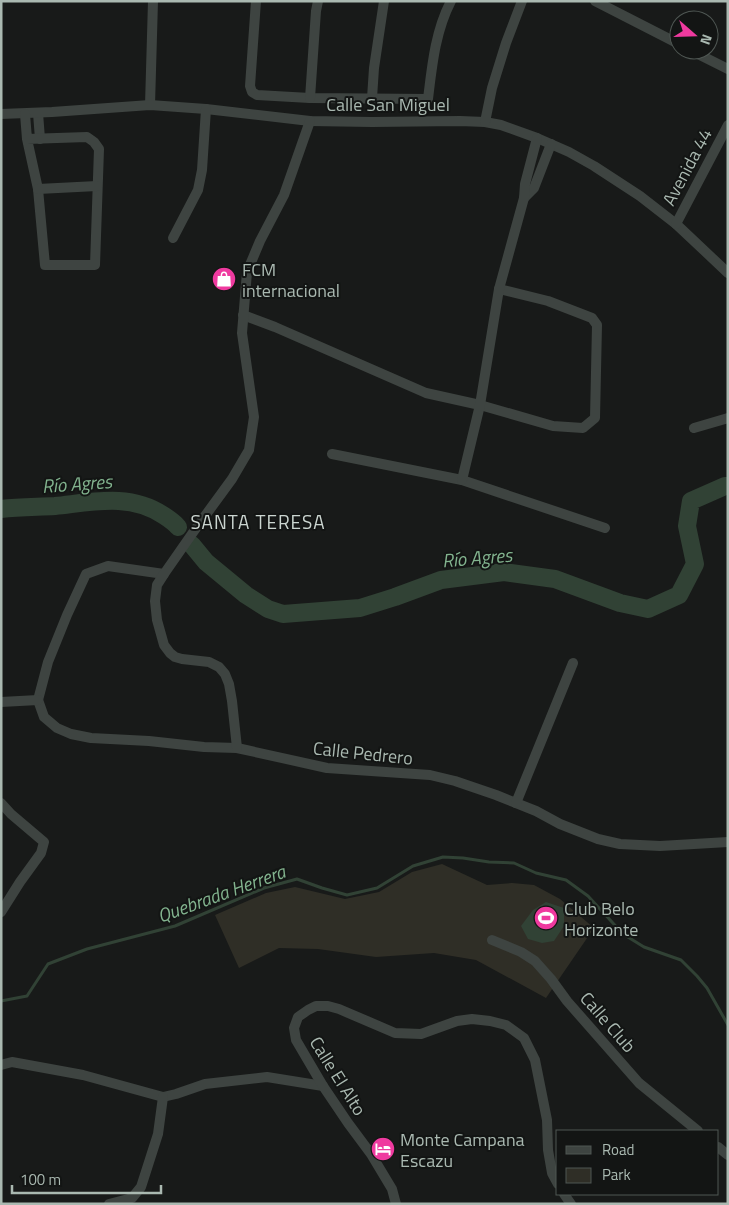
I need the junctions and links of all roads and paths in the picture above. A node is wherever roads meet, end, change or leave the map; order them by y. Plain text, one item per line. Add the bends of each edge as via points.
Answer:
1 (153, 1) edge
2 (256, 1) edge
3 (318, 1) edge
4 (384, 1) edge
5 (450, 1) edge
6 (522, 1) edge
7 (595, 1) edge
8 (669, 39) edge
9 (710, 60) edge
10 (728, 69) edge
11 (310, 98) junction
12 (372, 98) junction
13 (150, 105) junction
14 (206, 109) junction
15 (38, 113) junction
16 (1, 114) edge
17 (25, 114) junction
18 (310, 121) junction
19 (485, 122) junction
20 (728, 125) edge
21 (537, 138) junction
22 (27, 139) junction
23 (40, 139) junction
24 (551, 144) junction
25 (97, 186) junction
26 (38, 188) junction
27 (524, 198) junction
28 (676, 224) junction
29 (173, 238) dead end
30 (728, 273) edge
31 (499, 289) junction
32 (243, 315) junction
33 (480, 404) junction
34 (728, 418) edge
35 (694, 428) dead end
36 (332, 454) dead end
37 (462, 480) junction
38 (605, 528) dead end
39 (164, 574) junction
40 (573, 663) dead end
41 (38, 700) junction
42 (1, 702) edge
43 (238, 748) junction
44 (516, 803) junction
45 (1, 804) edge
46 (728, 842) edge
47 (1, 912) edge
48 (492, 940) dead end
49 (1, 1065) edge
50 (323, 1086) junction
51 (163, 1097) junction
52 (697, 1130) edge
53 (556, 1180) edge
54 (109, 1204) edge
55 (396, 1204) edge

1 - 13 street
2 - 11 street via 252,92 266,96
3 - 11 street
4 - 12 street
5 - 12 street via 434,48 428,99
6 - 19 street via 492,88
7 - 8 street
9 - 10 street
11 - 12 street
13 - 14 street, Calle San Miguel
13 - 15 street, Calle San Miguel
14 - 18 street, Calle San Miguel
14 - 29 street via 198,190
15 - 17 street, Calle San Miguel
15 - 23 street
16 - 17 street, Calle San Miguel
17 - 22 street
18 - 19 street, Calle San Miguel
18 - 32 street via 284,195 247,272
19 - 21 street, Calle San Miguel
20 - 28 street, Avenida 44
21 - 24 street, Calle San Miguel
21 - 27 street
22 - 23 street
22 - 26 street
23 - 25 street via 87,137 94,142 98,149
24 - 27 street via 534,188
24 - 28 street, Calle San Miguel via 594,166
25 - 26 street
25 - 26 street via 95,265 45,265
27 - 31 street
28 - 30 street, Calle San Miguel
31 - 33 street
31 - 33 street via 548,301 592,318 597,326 595,418 583,428 553,426
32 - 33 street via 426,393
32 - 39 street via 242,333 254,417 249,450 232,480
33 - 37 street
34 - 35 street
36 - 37 street
37 - 38 street
39 - 41 street via 108,566 86,574 48,662
39 - 43 street via 157,586 155,601 164,645 175,657 209,662 225,674
40 - 44 street
41 - 42 street
41 - 43 street, Calle Pedrero via 44,717 56,728 71,734
43 - 44 street, Calle Pedrero via 327,768 430,775
44 - 46 street, Calle Pedrero via 598,840 660,846
45 - 47 street via 44,842 41,853
48 - 52 street, Calle Club via 535,961 639,1083
49 - 51 street via 12,1062 83,1075
50 - 51 street via 267,1076 205,1084
50 - 53 street, Calle El Alto via 296,1040 294,1028 298,1017 316,1006 339,1009 395,1033 421,1034 472,1019 506,1025 524,1038 535,1060 547,1120 548,1150
50 - 55 street, Calle El Alto via 371,1154 392,1189
51 - 54 street via 158,1134 141,1187 132,1198

